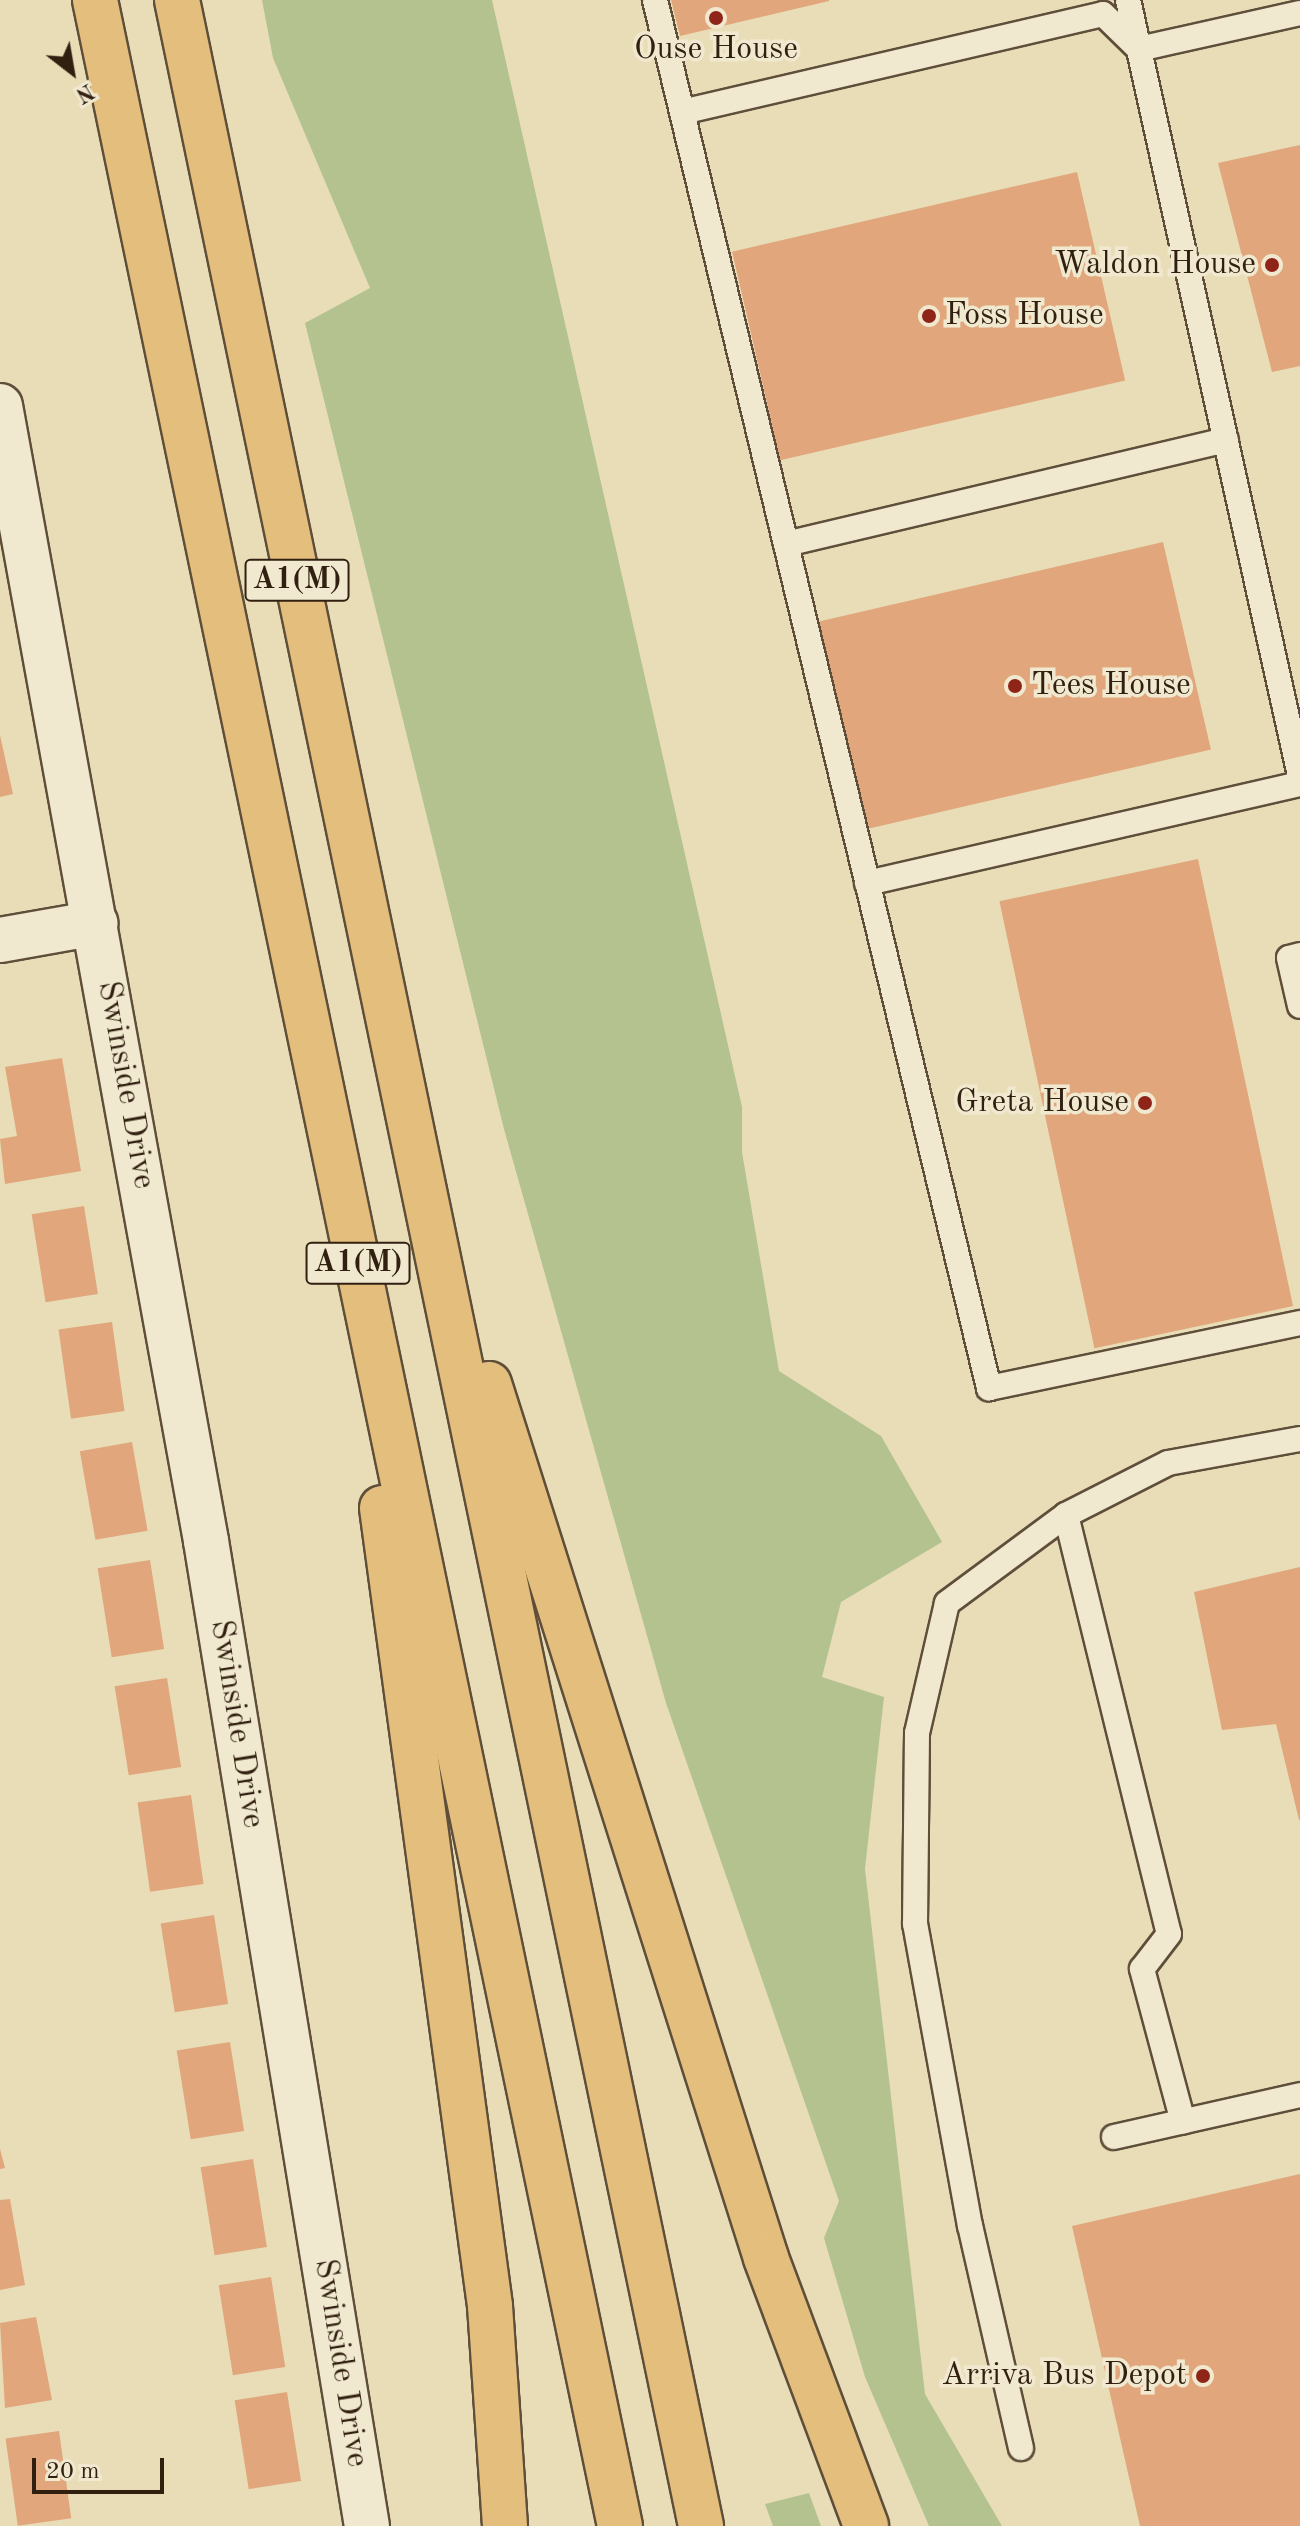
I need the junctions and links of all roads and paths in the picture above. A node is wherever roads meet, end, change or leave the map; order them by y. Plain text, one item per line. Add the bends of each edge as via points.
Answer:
1 (95, 0) edge
2 (177, 0) edge
3 (655, 0) edge
4 (1128, 0) edge
5 (1300, 13) edge
6 (1139, 49) junction
7 (682, 112) junction
8 (0, 406) edge
9 (1226, 440) junction
10 (4, 450) edge
11 (786, 544) junction
12 (1300, 776) edge
13 (1300, 784) edge
14 (867, 883) junction
15 (96, 923) junction
16 (0, 940) edge
17 (1300, 955) edge
18 (1300, 1006) edge
19 (417, 1161) junction
20 (340, 1177) junction
21 (1300, 1323) edge
22 (1300, 1439) edge
23 (1066, 1515) junction
24 (1300, 2095) edge
25 (1183, 2122) junction
26 (1114, 2137) dead end
27 (1021, 2448) dead end
28 (367, 2526) edge
29 (505, 2526) edge
30 (620, 2526) edge
31 (701, 2526) edge
32 (866, 2526) edge

1 - 20 highway, A1(M)
2 - 19 highway, A1(M)
3 - 7 lane
4 - 6 lane
5 - 6 lane
6 - 7 lane via 1103,14
6 - 9 lane
7 - 11 lane
8 - 10 street, Swinside Drive
9 - 11 lane
9 - 12 lane
10 - 15 street, Swinside Drive
11 - 14 lane
13 - 14 lane
14 - 21 lane via 989,1388
15 - 16 street
15 - 28 street, Swinside Drive via 206,1541
17 - 18 lane via 1289,958
19 - 31 highway, A1(M)
19 - 32 highway via 766,2258
20 - 29 highway via 421,1818 490,2306
20 - 30 highway, A1(M)
22 - 23 lane via 1168,1463
23 - 25 lane via 1169,1934 1142,1969
23 - 27 lane via 947,1603 917,1733 915,1924 970,2226
24 - 25 lane
25 - 26 lane

